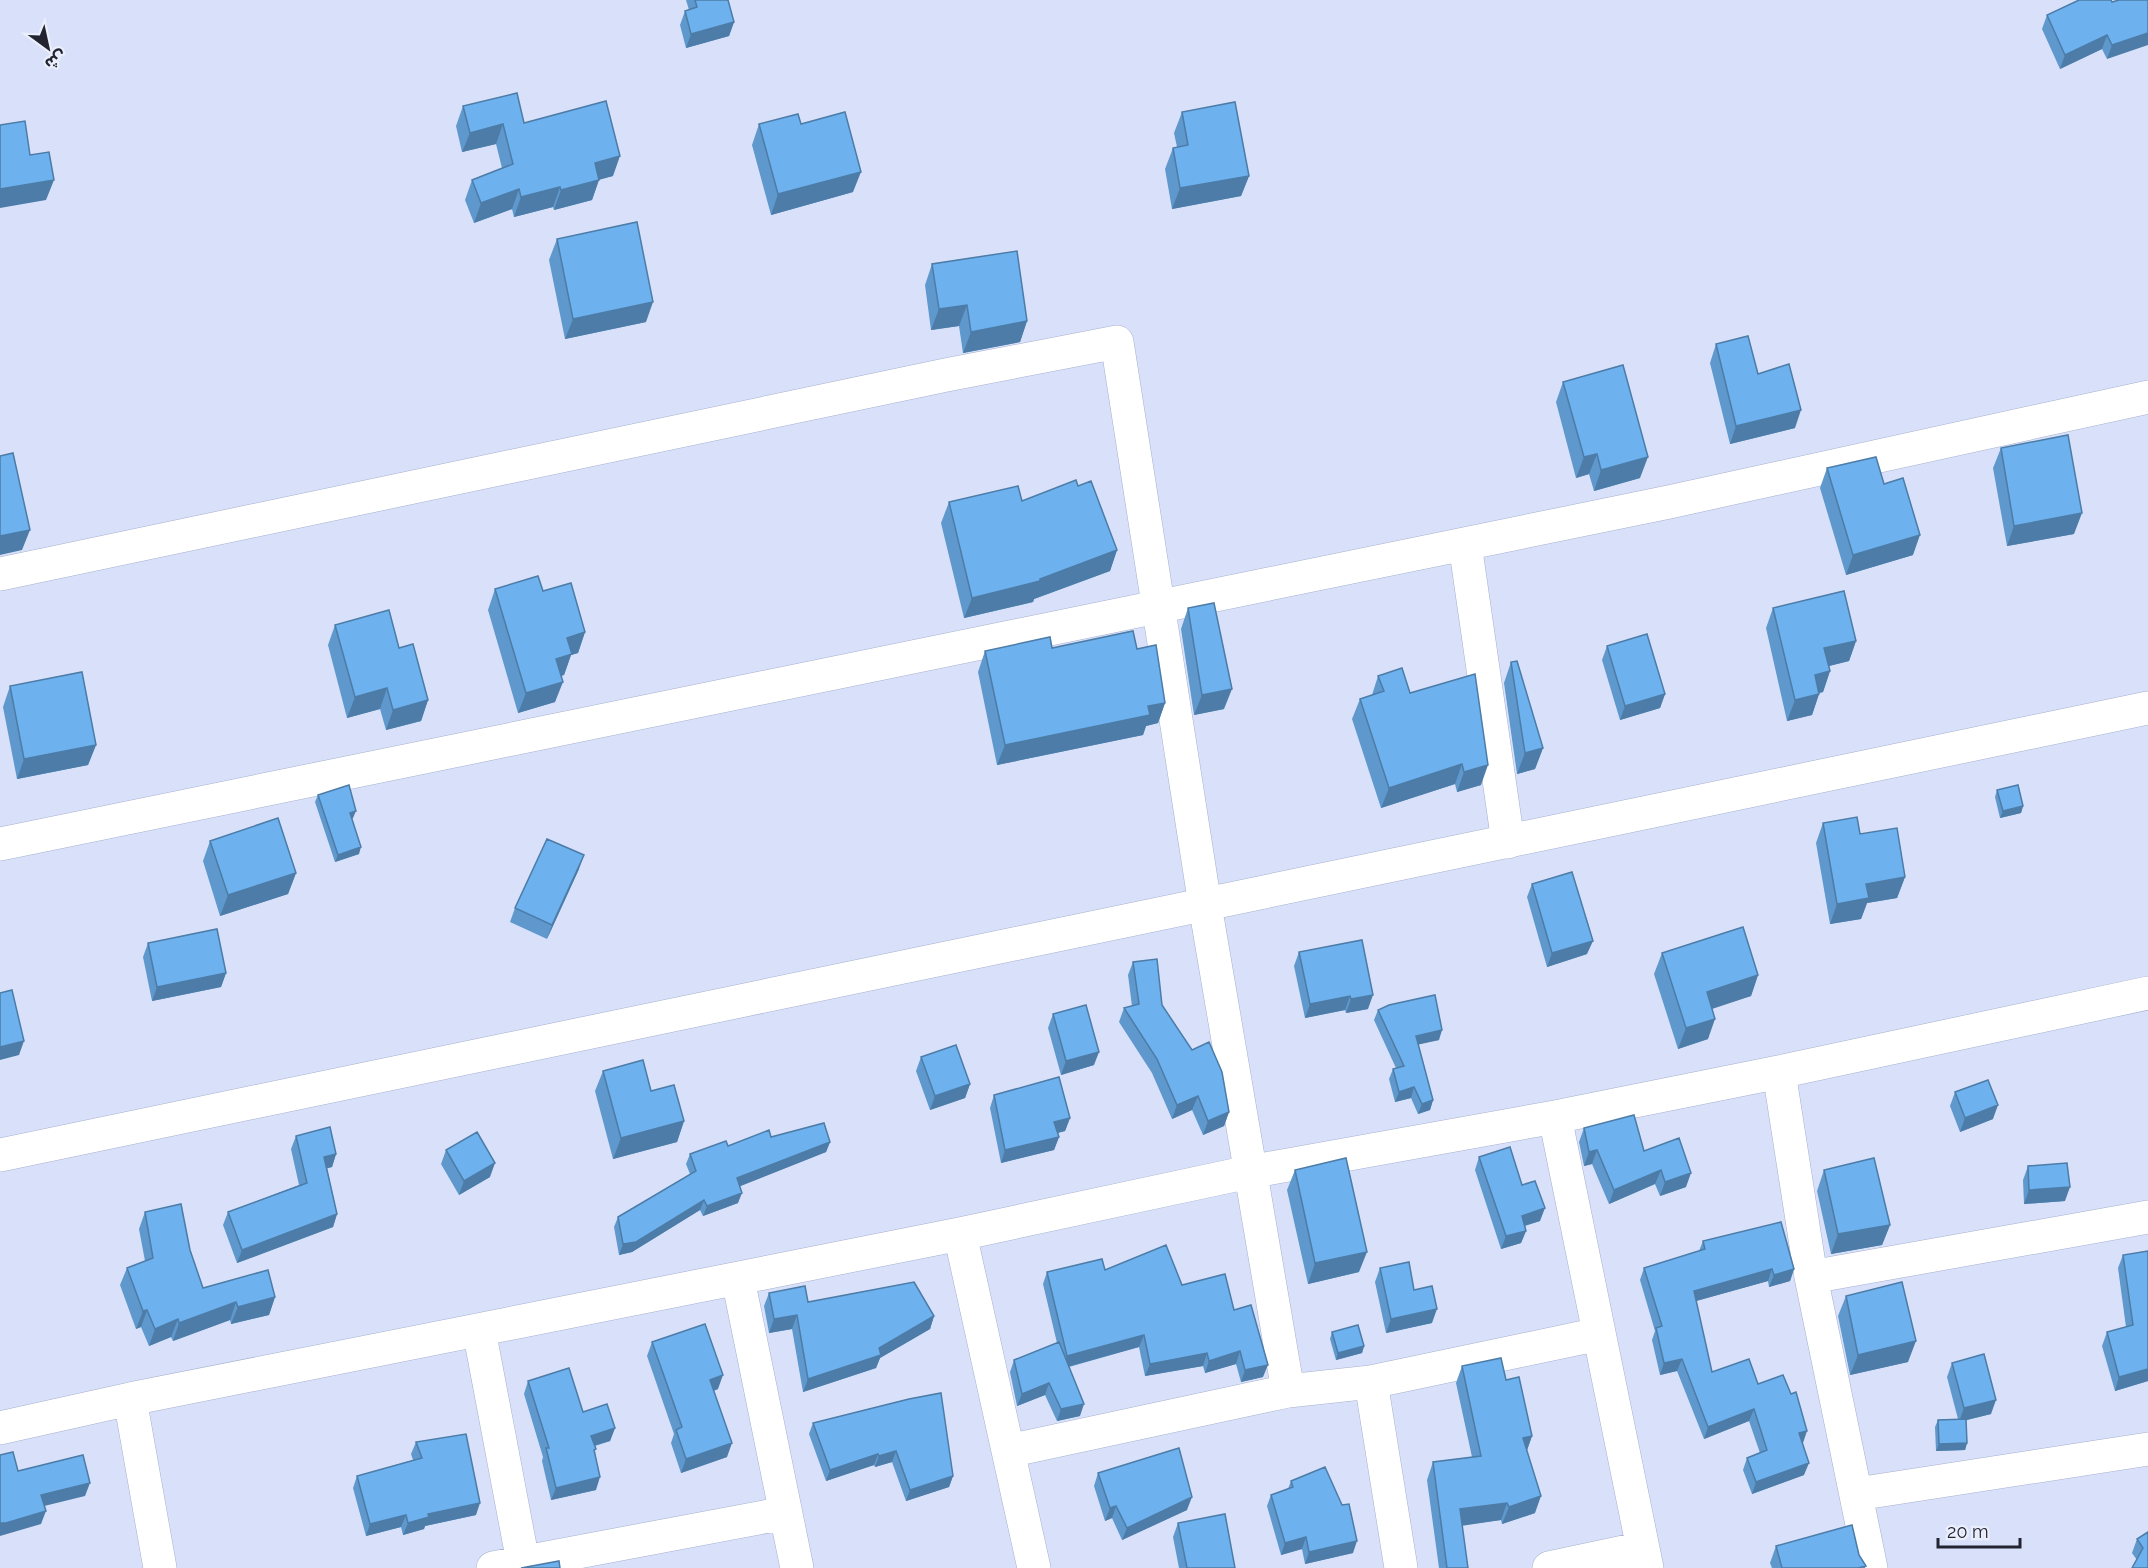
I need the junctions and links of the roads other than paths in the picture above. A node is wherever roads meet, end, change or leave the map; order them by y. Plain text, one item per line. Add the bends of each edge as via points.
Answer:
1 (2148, 398) edge
2 (1465, 544) junction
3 (0, 574) edge
4 (1158, 607) junction
5 (2148, 708) edge
6 (1508, 842) junction
7 (0, 844) edge
8 (1205, 904) junction
9 (2148, 993) edge
10 (1779, 1072) junction
11 (1555, 1117) junction
12 (0, 1155) edge
13 (1249, 1172) junction
14 (2148, 1217) edge
15 (960, 1234) junction
16 (1811, 1277) junction
17 (738, 1279) junction
18 (479, 1330) junction
19 (1599, 1334) junction
20 (1371, 1382) junction
21 (1288, 1391) junction
22 (130, 1399) junction
23 (1, 1423) edge
24 (2148, 1449) edge
25 (1008, 1451) junction
26 (1857, 1494) junction
27 (785, 1513) junction
28 (1645, 1558) edge
29 (508, 1565) edge
30 (160, 1568) edge
31 (796, 1568) edge
32 (1034, 1568) edge
33 (1401, 1568) edge
34 (1549, 1568) edge
35 (1870, 1568) edge

1 - 2 street
2 - 4 street
2 - 6 street
3 - 4 street via 1117,342
4 - 7 street
4 - 8 street
5 - 6 street
6 - 8 street
8 - 12 street
8 - 13 street
9 - 10 street
10 - 11 street
10 - 16 street
11 - 13 street
11 - 19 street
13 - 15 street
13 - 21 street
14 - 16 street
15 - 17 street
15 - 25 street
16 - 26 street
17 - 18 street
17 - 27 street
18 - 22 street
18 - 29 street
19 - 20 street
19 - 28 street
20 - 21 street
20 - 33 street
21 - 25 street
22 - 23 street
22 - 30 street
24 - 26 street
25 - 32 street
26 - 35 street
27 - 29 street
27 - 31 street
28 - 34 street

